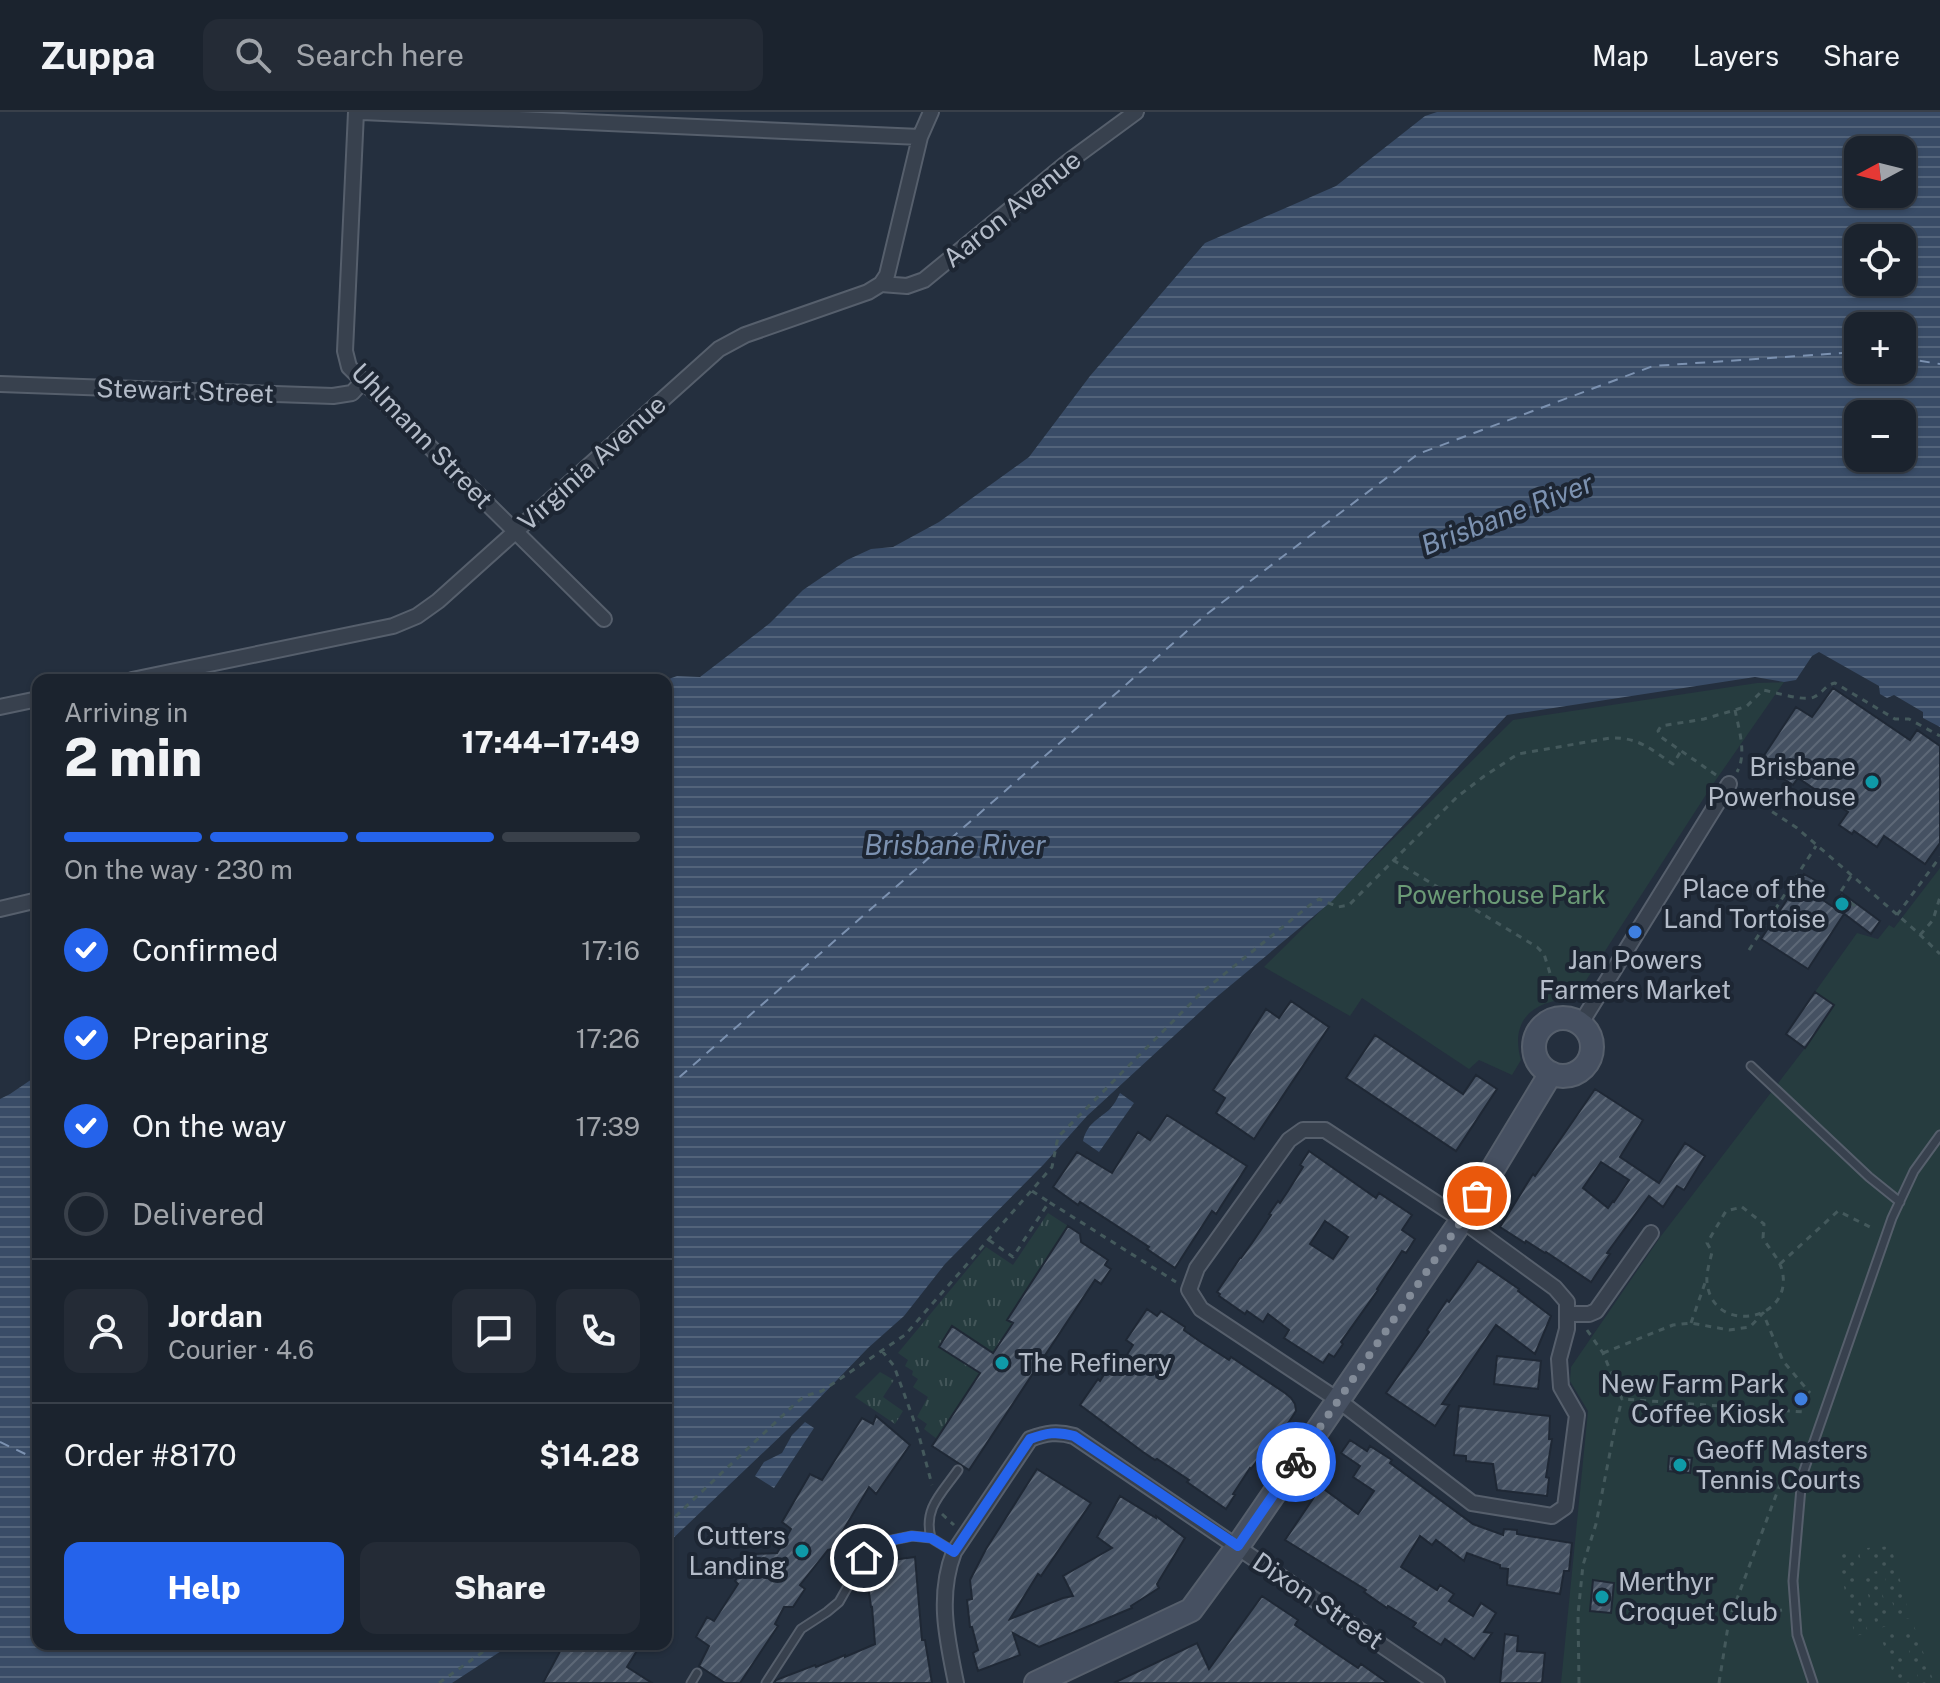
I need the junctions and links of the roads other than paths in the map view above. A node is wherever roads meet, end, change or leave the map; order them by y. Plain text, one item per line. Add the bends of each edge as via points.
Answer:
1 (356, 112) edge
2 (362, 112) edge
3 (931, 112) edge
4 (1136, 112) edge
5 (920, 137) junction
6 (881, 284) junction
7 (364, 380) junction
8 (0, 384) edge
9 (516, 532) junction
10 (604, 619) dead end
11 (161, 674) edge
12 (32, 700) edge
13 (0, 707) edge
14 (1729, 784) road end
15 (32, 901) edge
16 (0, 909) edge
17 (1581, 1023) junction
18 (1751, 1066) dead end
19 (1551, 1073) junction
20 (1940, 1135) edge
21 (1900, 1202) junction
22 (1462, 1220) junction
23 (1651, 1233) dead end
24 (1572, 1314) junction
25 (1338, 1400) junction
26 (958, 1470) dead end
27 (931, 1538) junction
28 (1238, 1546) junction
29 (954, 1552) junction
30 (697, 1673) dead end
31 (691, 1683) edge
32 (766, 1683) edge
33 (956, 1683) edge
34 (1036, 1683) edge
35 (1437, 1683) edge
36 (1813, 1683) edge

1 - 7 street, Uhlmann Street via 345,351 349,367
2 - 5 street
3 - 5 street
4 - 6 street, Aaron Avenue via 924,280 907,286
5 - 6 street
6 - 9 street, Virginia Avenue via 719,349
7 - 8 street, Stewart Street via 352,393 333,396
7 - 9 street, Uhlmann Street
9 - 10 street, Uhlmann Street
9 - 11 street, Virginia Avenue via 438,601 393,626
12 - 13 street
14 - 17 street
15 - 16 street
17 - 19 street via 1592,1040 1591,1058 1569,1076
17 - 19 street via 1563,1017 1538,1031 1534,1050
18 - 21 lane
19 - 22 street
20 - 21 lane
21 - 36 lane via 1802,1476 1793,1581 1797,1635
22 - 24 street via 1555,1288
22 - 25 street
22 - 25 street via 1325,1130 1303,1130 1289,1140 1197,1268 1189,1290 1201,1309
23 - 24 street via 1596,1311
24 - 25 street via 1559,1359 1561,1387 1577,1415 1565,1507 1552,1516 1472,1503
25 - 28 street
26 - 27 lane via 930,1512
27 - 29 lane
27 - 32 lane via 912,1536 869,1549 839,1602 801,1629
28 - 29 street, Dixon Street via 1074,1436 1059,1432 1030,1439
28 - 34 street via 1191,1610
28 - 35 street, Dixon Street
29 - 33 street via 944,1611
30 - 31 lane

